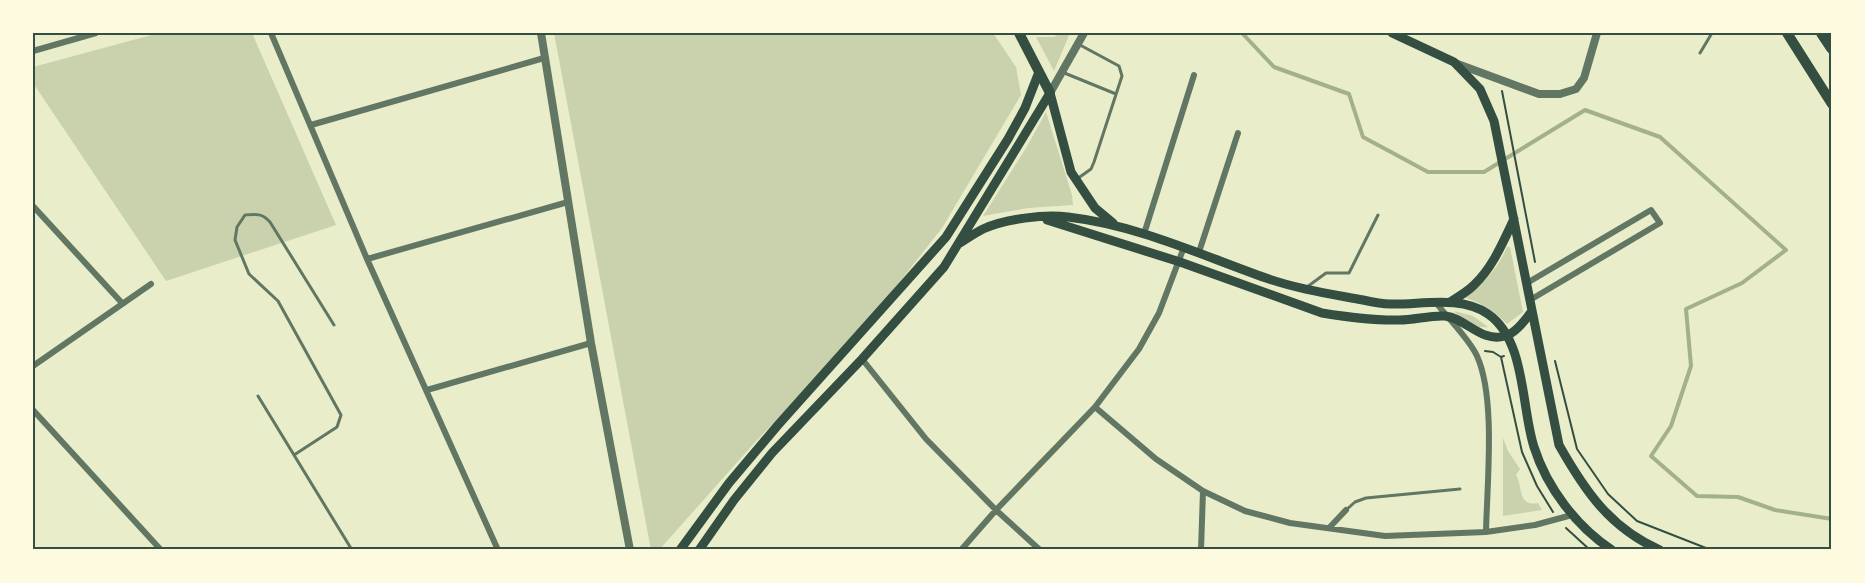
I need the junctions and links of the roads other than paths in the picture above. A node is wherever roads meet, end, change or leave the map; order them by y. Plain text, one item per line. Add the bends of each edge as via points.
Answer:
1 (96, 33) edge
2 (272, 33) edge
3 (541, 33) edge
4 (1019, 33) edge
5 (1084, 33) edge
6 (1392, 33) edge
7 (1598, 33) edge
8 (1712, 33) edge
9 (1786, 33) edge
10 (1822, 33) edge
11 (1078, 44) junction
12 (1832, 48) edge
13 (33, 51) edge
14 (1700, 53) dead end
15 (544, 58) junction
16 (1454, 63) junction
17 (1039, 72) junction
18 (1062, 72) junction
19 (1194, 75) dead end
20 (1050, 93) junction
21 (1116, 94) junction
22 (1832, 104) edge
23 (311, 125) junction
24 (1238, 133) dead end
25 (1075, 180) junction
26 (568, 202) junction
27 (33, 206) edge
28 (1378, 215) dead end
29 (1042, 218) junction
30 (1514, 219) junction
31 (1115, 224) junction
32 (1144, 234) junction
33 (960, 243) junction
34 (1184, 247) junction
35 (1199, 252) junction
36 (367, 259) junction
37 (1180, 262) junction
38 (1527, 283) junction
39 (151, 284) dead end
40 (1306, 288) junction
41 (1530, 300) junction
42 (1450, 302) junction
43 (122, 303) junction
44 (1437, 304) junction
45 (1532, 311) junction
46 (1447, 316) junction
47 (334, 325) dead end
48 (1507, 336) junction
49 (591, 343) junction
50 (862, 358) junction
51 (33, 366) edge
52 (427, 390) junction
53 (258, 396) dead end
54 (1095, 407) junction
55 (33, 410) edge
56 (294, 455) junction
57 (1460, 489) dead end
58 (1203, 491) junction
59 (996, 510) junction
60 (1346, 510) joint
61 (1572, 514) junction
62 (1329, 528) junction
63 (1486, 532) junction
64 (161, 550) edge
65 (352, 550) edge
66 (498, 550) edge
67 (630, 550) edge
68 (680, 550) edge
69 (699, 550) edge
70 (961, 550) edge
71 (1040, 550) edge
72 (1201, 550) edge
73 (1612, 550) edge
74 (1660, 550) edge

1 - 13 street
2 - 23 street
3 - 15 street
4 - 17 main road
5 - 11 street
6 - 16 main road
7 - 16 street via 1584,78 1576,89 1560,94 1539,94
8 - 14 lane
9 - 22 main road
10 - 12 highway
11 - 18 street
11 - 21 lane via 1119,66 1122,76
15 - 23 street
15 - 26 street
16 - 30 main road via 1480,89 1494,121
17 - 20 main road
17 - 68 main road via 1008,139 946,237 778,425
18 - 20 street
18 - 21 lane
19 - 32 street
20 - 25 main road
20 - 33 main road
21 - 25 lane via 1091,169
23 - 36 street
24 - 35 street
25 - 31 main road via 1095,208
26 - 36 street
26 - 49 street
27 - 43 street
28 - 40 lane via 1349,273 1326,273
29 - 31 main road
29 - 33 main road via 1008,220
29 - 37 main road
30 - 38 main road
30 - 42 main road via 1490,266 1473,286
31 - 32 main road
32 - 34 main road
33 - 50 main road via 944,267
34 - 35 main road
34 - 37 street
35 - 40 main road via 1268,279
36 - 52 street
37 - 46 main road via 1322,313 1399,320
37 - 54 street via 1139,349
38 - 41 main road
38 - 41 street via 1651,210 1660,223
39 - 43 street
40 - 44 main road via 1387,304
41 - 45 main road
42 - 44 main road
42 - 48 main road via 1487,314
43 - 51 street
44 - 46 street
45 - 48 main road
45 - 74 main road via 1559,445 1597,505 1623,529
46 - 48 main road via 1483,334
46 - 63 street via 1475,352 1485,378
47 - 56 lane via 270,222 257,213 245,215 235,240 249,274 278,301 341,415 337,427
48 - 61 main road via 1514,352 1534,448
49 - 52 street
49 - 67 street
50 - 59 street via 926,439
50 - 69 main road via 772,453
52 - 66 street
53 - 56 lane
54 - 58 street via 1156,459
54 - 59 street
55 - 64 street
56 - 65 lane
57 - 60 lane via 1366,498
58 - 62 street via 1245,511
58 - 72 street
59 - 70 street
59 - 71 street
60 - 62 street
61 - 63 street via 1535,525
61 - 73 main road via 1596,540
62 - 63 street via 1385,536

